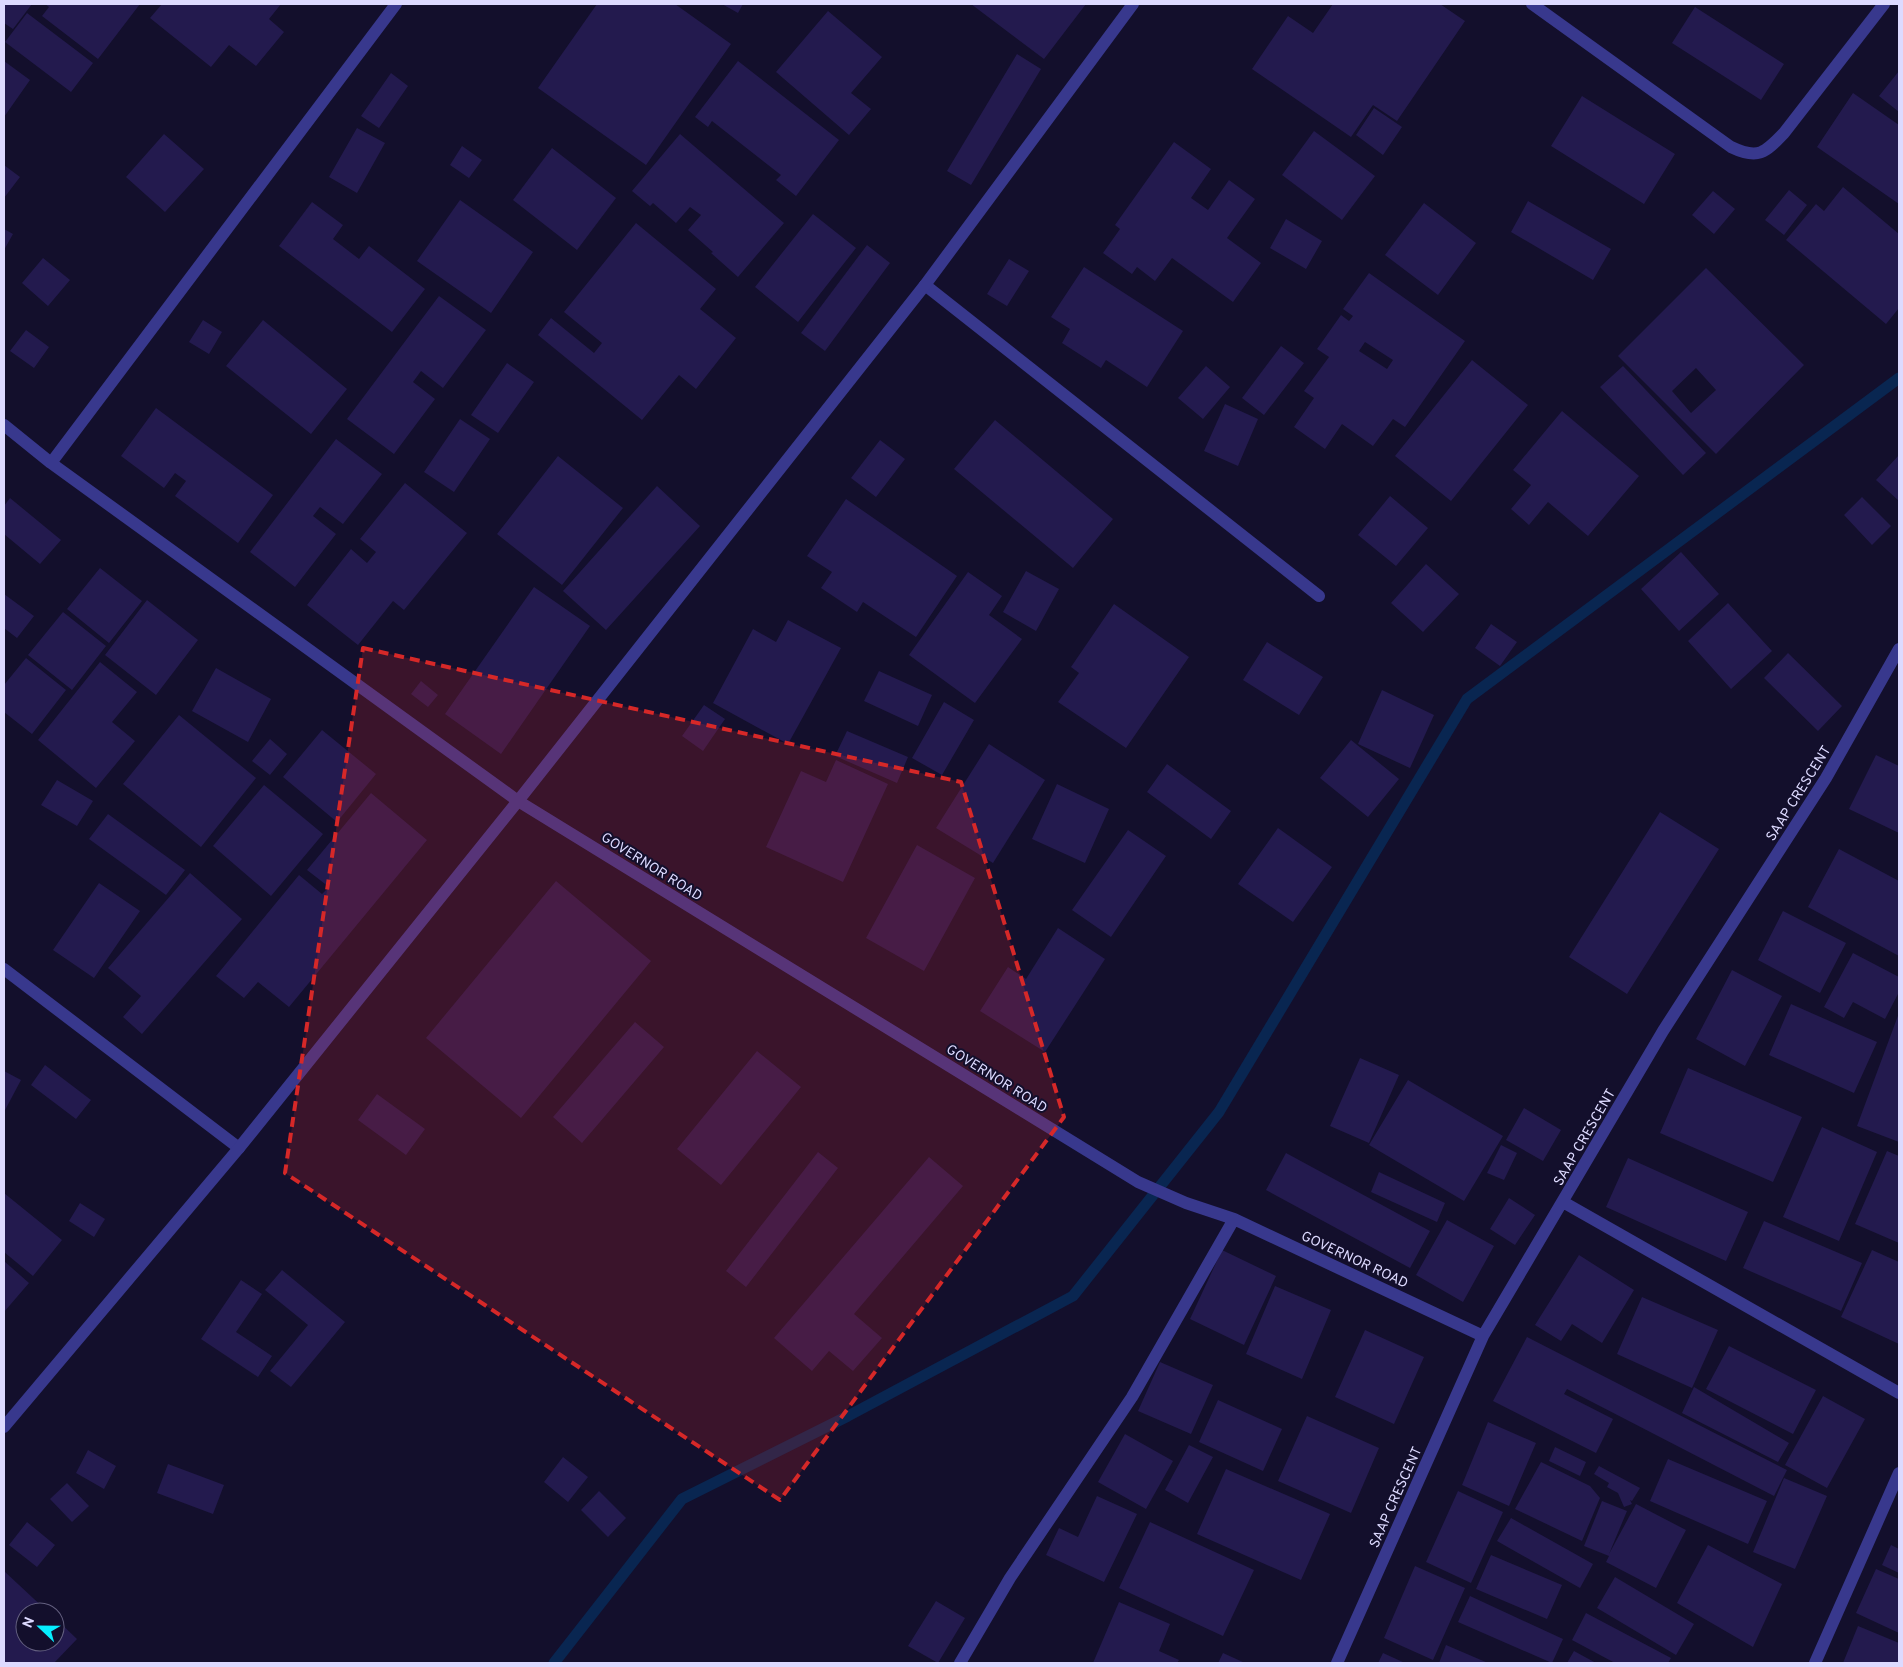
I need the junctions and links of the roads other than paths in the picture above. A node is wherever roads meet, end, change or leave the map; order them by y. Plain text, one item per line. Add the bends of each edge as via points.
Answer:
1 (396, 4) edge
2 (1133, 4) edge
3 (1532, 4) edge
4 (1884, 4) edge
5 (926, 285) junction
6 (4, 425) edge
7 (51, 463) junction
8 (1319, 596) dead end
9 (1899, 649) edge
10 (518, 801) junction
11 (4, 968) edge
12 (239, 1148) junction
13 (1563, 1202) junction
14 (1234, 1219) junction
15 (1483, 1336) junction
16 (1899, 1393) edge
17 (4, 1427) edge
18 (1899, 1474) edge
19 (960, 1663) edge
20 (1337, 1663) edge
21 (1815, 1663) edge

1 - 7 street
2 - 5 street
3 - 4 street via 1731,147 1745,154 1757,154 1784,133
5 - 8 street
5 - 10 street
6 - 7 street, GOVERNOR ROAD
7 - 10 street, GOVERNOR ROAD
9 - 13 street, SAAP CRESCENT via 1826,778 1663,1031
10 - 12 street
10 - 14 street, GOVERNOR ROAD via 1138,1182
11 - 12 street
12 - 17 street
13 - 15 street, SAAP CRESCENT
13 - 16 street
14 - 15 street, GOVERNOR ROAD
14 - 19 street via 1132,1397 1010,1578
15 - 20 street, SAAP CRESCENT
18 - 21 street

